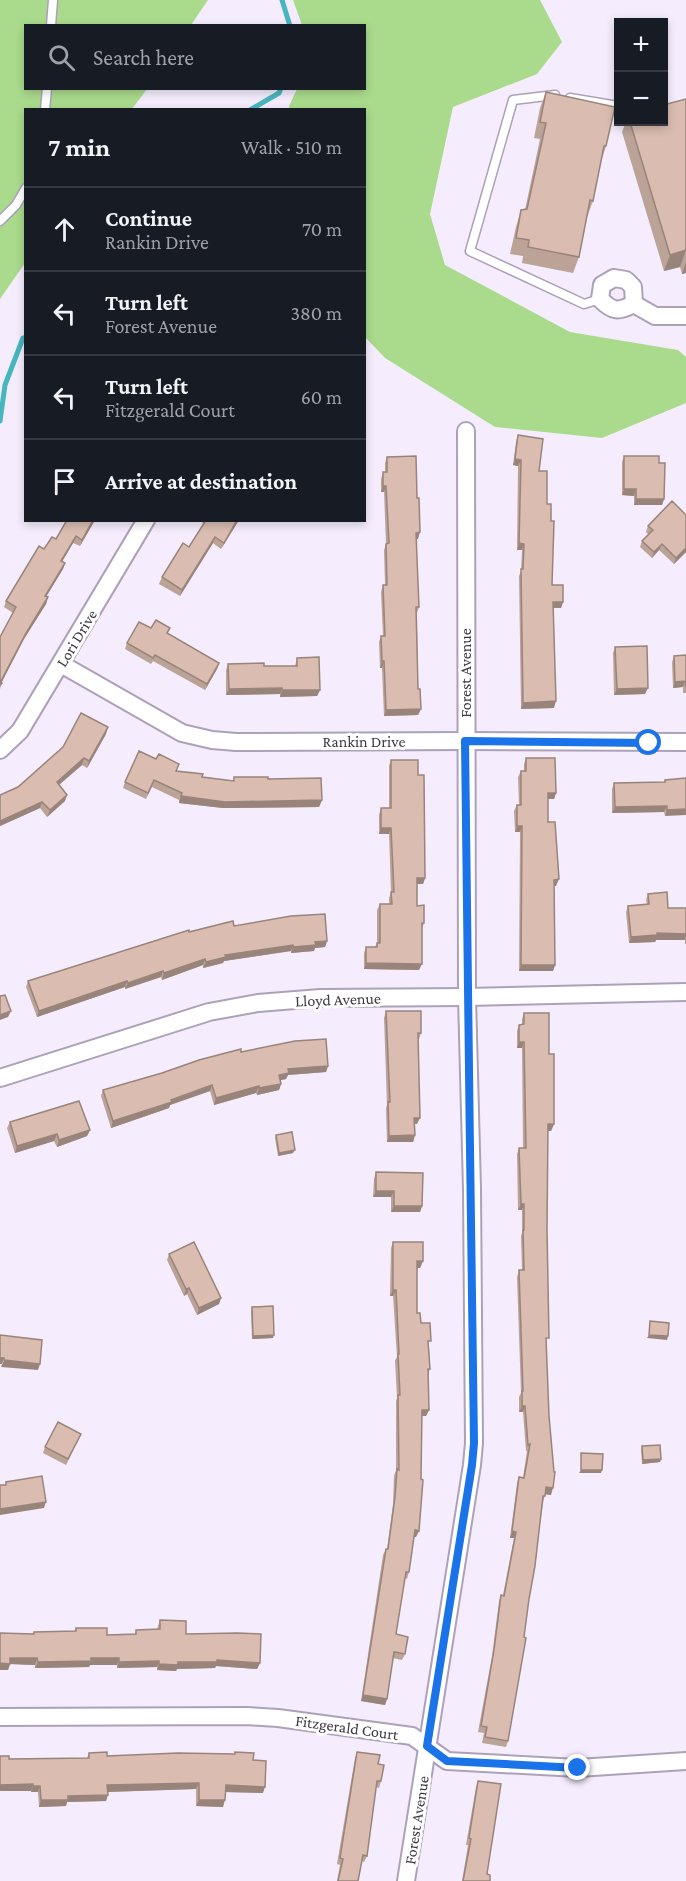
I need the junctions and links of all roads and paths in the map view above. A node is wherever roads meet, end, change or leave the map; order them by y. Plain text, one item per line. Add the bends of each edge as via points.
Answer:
1 (52, 0) edge
2 (51, 24) edge
3 (47, 90) edge
4 (614, 105) edge
5 (45, 108) edge
6 (24, 191) edge
7 (0, 221) edge
8 (600, 299) junction
9 (634, 304) junction
10 (686, 316) edge
11 (466, 431) dead end
12 (145, 522) edge
13 (61, 664) junction
14 (465, 741) junction
15 (686, 742) edge
16 (0, 750) edge
17 (686, 992) edge
18 (466, 997) junction
19 (0, 1078) edge
20 (0, 1717) edge
21 (427, 1746) junction
22 (686, 1761) edge
23 (406, 1881) edge

1 - 2 lane
3 - 5 lane
4 - 8 lane via 552,95 513,100 470,252 584,304
6 - 7 lane
8 - 9 street via 610,309 621,310
8 - 9 street via 602,285 614,278 626,280 633,287
9 - 10 street via 656,316
11 - 14 street, Forest Avenue
12 - 13 street, Lori Drive
13 - 14 street, Rankin Drive via 182,733 212,740
13 - 16 street, Lori Drive via 20,731
14 - 15 street, Rankin Drive
14 - 18 street, Forest Avenue
17 - 18 street, Lloyd Avenue
18 - 19 street, Lloyd Avenue via 320,998 248,1005 209,1012
18 - 21 street, Forest Avenue via 474,1443
20 - 21 street, Fitzgerald Court via 278,1718 412,1736
21 - 22 street, Fitzgerald Court via 447,1761 578,1768
21 - 23 street, Forest Avenue

